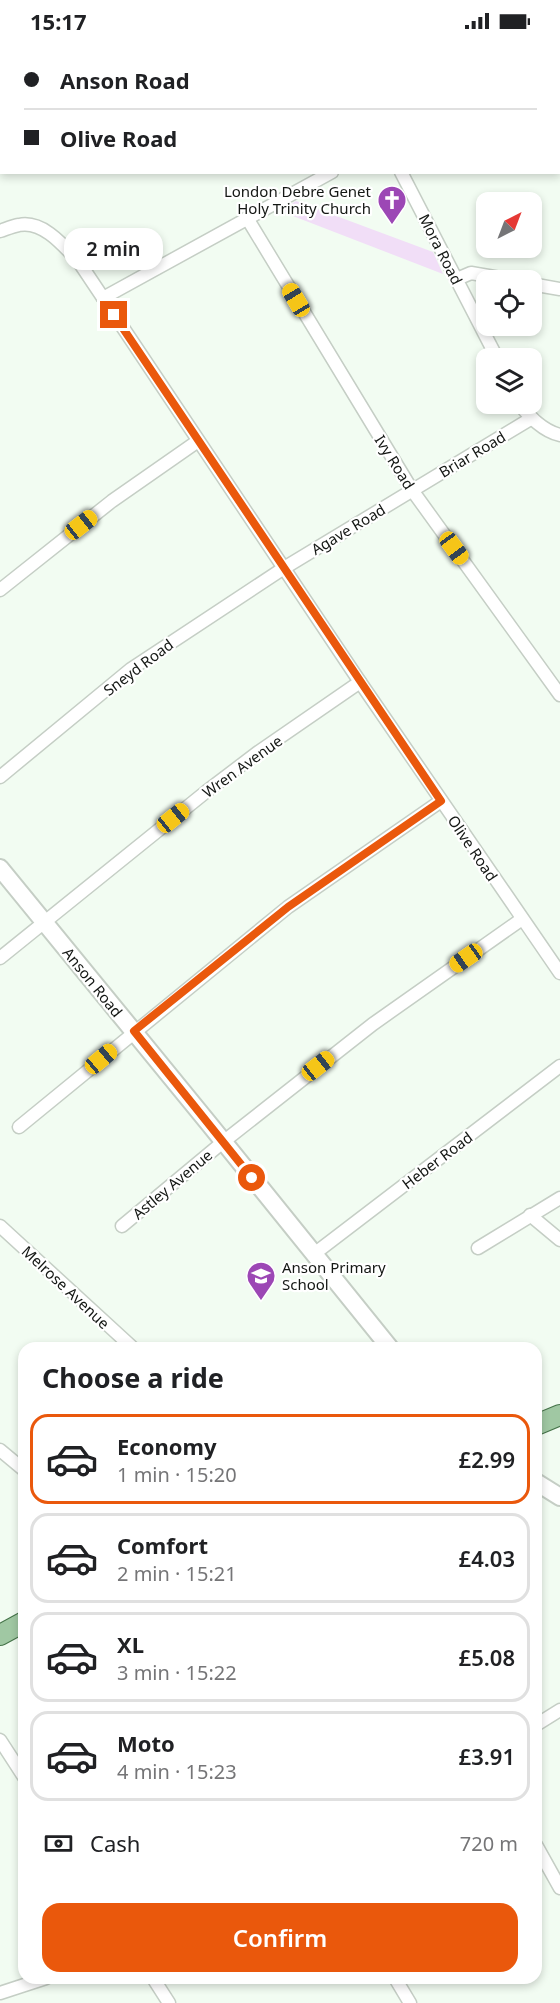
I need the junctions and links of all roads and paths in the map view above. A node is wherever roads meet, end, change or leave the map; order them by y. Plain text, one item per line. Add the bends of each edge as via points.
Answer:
1 (328, 174) edge
2 (402, 174) edge
3 (247, 218) junction
4 (0, 231) edge
5 (476, 274) edge
6 (457, 279) junction
7 (542, 286) edge
8 (560, 289) edge
9 (103, 298) junction
10 (492, 348) edge
11 (528, 414) edge
12 (532, 418) junction
13 (560, 435) edge
14 (198, 441) junction
15 (412, 490) junction
16 (284, 568) junction
17 (0, 590) edge
18 (360, 682) junction
19 (560, 695) edge
20 (0, 777) edge
21 (441, 801) junction
22 (0, 868) edge
23 (522, 919) junction
24 (44, 922) junction
25 (0, 958) edge
26 (560, 973) edge
27 (134, 1031) junction
28 (560, 1066) edge
29 (19, 1127) dead end
30 (223, 1142) junction
31 (560, 1198) edge
32 (530, 1215) junction
33 (0, 1226) edge
34 (122, 1226) dead end
35 (560, 1240) edge
36 (478, 1248) dead end
37 (314, 1254) junction
38 (126, 1342) edge
39 (385, 1342) edge
40 (560, 1415) edge
41 (542, 1422) edge
42 (0, 1450) edge
43 (18, 1465) edge
44 (542, 1486) edge
45 (560, 1497) edge
46 (18, 1625) edge
47 (0, 1635) edge
48 (560, 1710) edge
49 (542, 1721) edge
50 (0, 1740) edge
51 (18, 1768) edge
52 (542, 1856) edge
53 (560, 1888) edge
54 (28, 1984) edge
55 (157, 1984) edge
56 (398, 1984) edge
57 (0, 1993) edge
58 (169, 2003) edge
59 (410, 2003) edge

1 - 3 street
2 - 6 street, Mora Road
3 - 9 street
3 - 15 street, Ivy Road
4 - 9 street, Olive Road via 21,224 53,235 79,262
5 - 6 street
6 - 10 street, Mora Road
7 - 8 street
9 - 14 street, Olive Road
11 - 12 street
12 - 13 street
12 - 15 street, Briar Road
14 - 16 street, Olive Road
14 - 17 street via 112,501
15 - 16 street, Agave Road
15 - 19 street, Ivy Road
16 - 18 street, Olive Road
16 - 20 street, Sneyd Road via 131,669
18 - 21 street, Olive Road
18 - 24 street, Wren Avenue via 257,753
21 - 23 street, Olive Road
21 - 27 street via 288,907
22 - 24 street, Anson Road
23 - 26 street, Olive Road
23 - 30 street, Astley Avenue via 373,1024
24 - 25 street, Wren Avenue
24 - 27 street, Anson Road
27 - 29 street
27 - 30 street, Anson Road
28 - 37 street, Heber Road
30 - 34 street, Astley Avenue
30 - 37 street, Anson Road
31 - 32 street
32 - 35 street
32 - 36 street
33 - 38 street, Melrose Avenue
37 - 39 street, Anson Road
40 - 41 main road
42 - 43 street
44 - 45 street
46 - 47 main road
48 - 49 street
50 - 51 street
52 - 53 street
54 - 57 street
55 - 58 street
56 - 59 street

